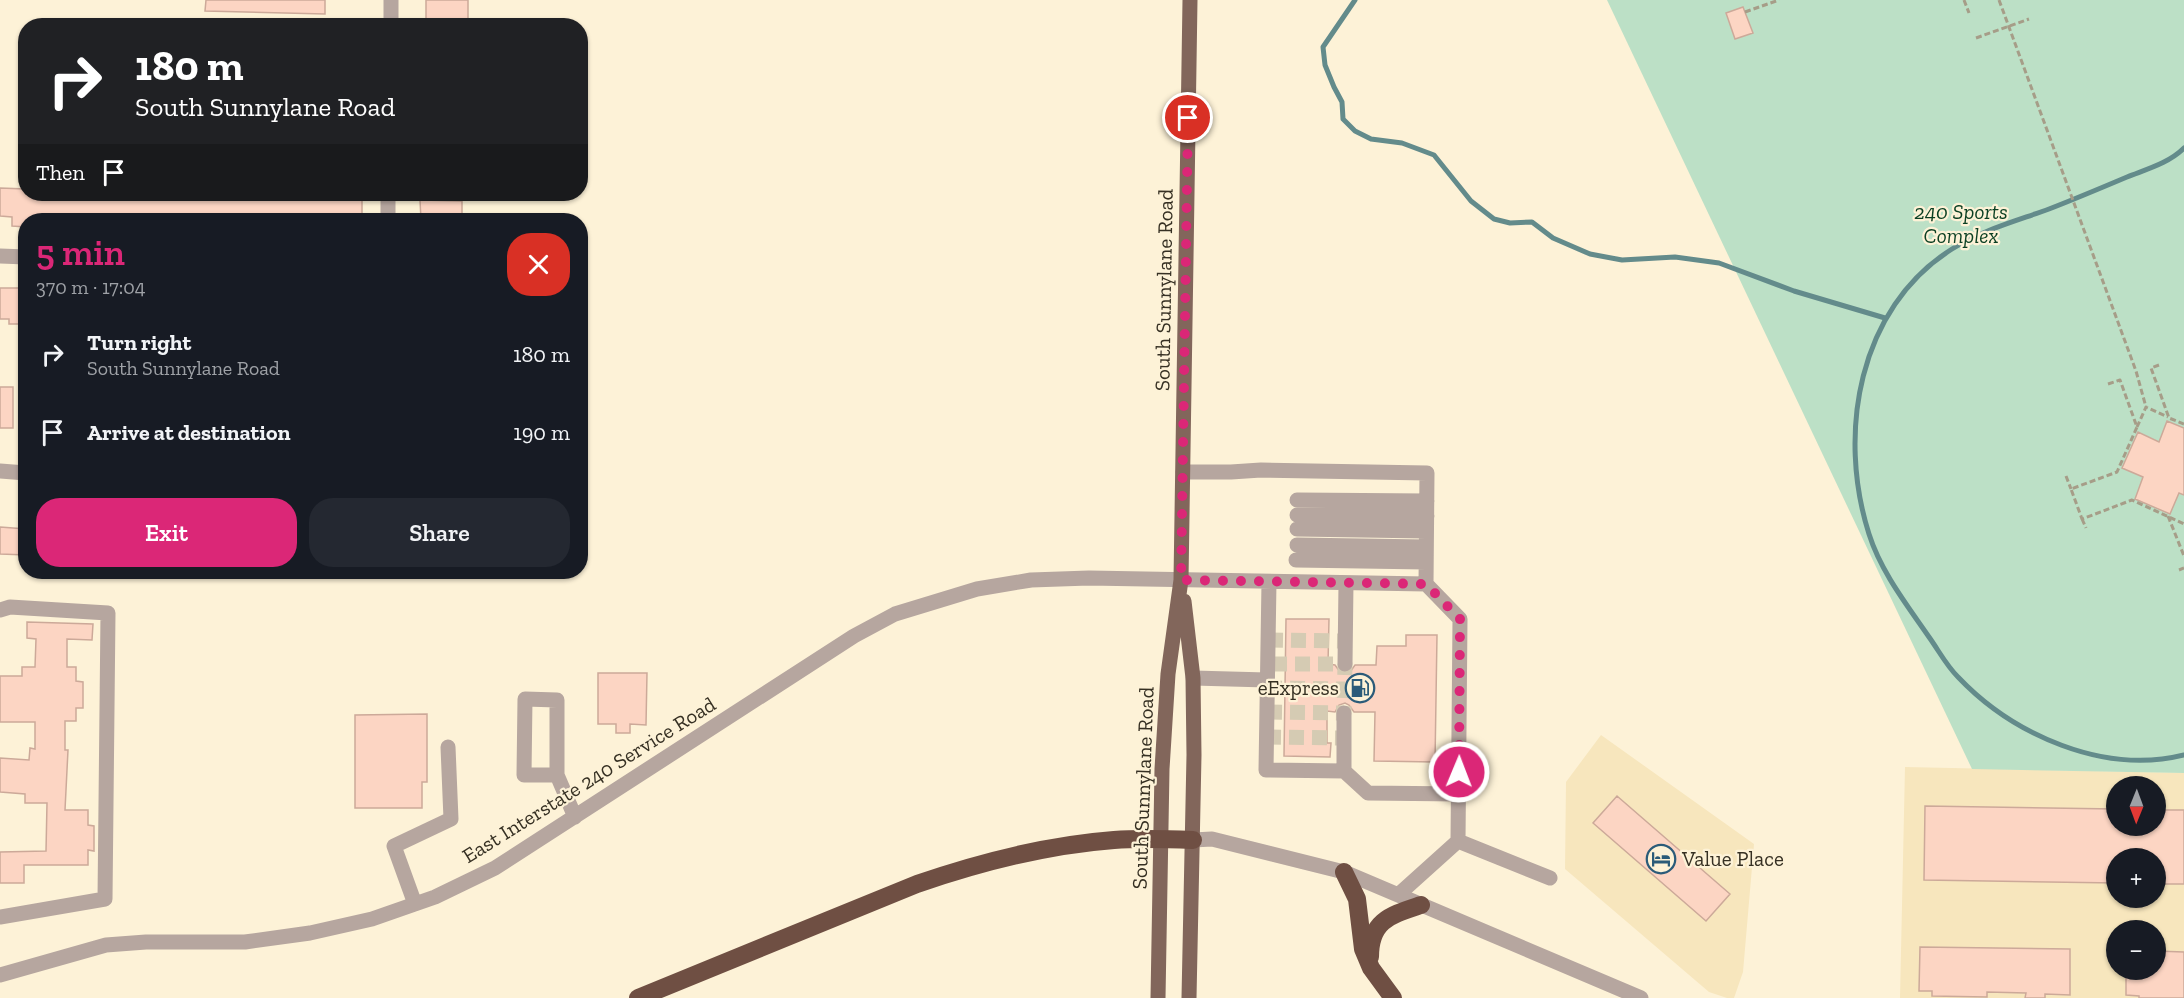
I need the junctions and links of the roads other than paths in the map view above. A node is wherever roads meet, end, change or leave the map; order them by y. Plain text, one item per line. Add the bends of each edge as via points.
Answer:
1 (391, 0) edge
2 (1190, 0) edge
3 (390, 18) edge
4 (0, 256) edge
5 (18, 257) edge
6 (1298, 471) junction
7 (1183, 472) junction
8 (2, 473) edge
9 (18, 473) edge
10 (1297, 530) junction
11 (1427, 531) junction
12 (1181, 580) junction
13 (1269, 582) junction
14 (1296, 582) junction
15 (1346, 583) junction
16 (1426, 584) junction
17 (0, 609) edge
18 (1345, 664) dead end
19 (1193, 678) junction
20 (1267, 681) junction
21 (1344, 713) dead end
22 (448, 747) dead end
23 (1344, 771) junction
24 (557, 775) junction
25 (1459, 794) junction
26 (575, 817) junction
27 (1161, 839) junction
28 (1193, 840) junction
29 (1458, 841) junction
30 (1344, 872) junction
31 (1550, 878) dead end
32 (1398, 895) junction
33 (415, 904) junction
34 (1421, 905) junction
35 (0, 916) edge
36 (1371, 968) junction
37 (0, 975) edge
38 (638, 998) edge
39 (1158, 998) edge
40 (1189, 998) edge
41 (1393, 998) edge
42 (1641, 998) edge

1 - 3 street
2 - 7 main road, South Sunnylane Road
4 - 5 street
6 - 7 street
6 - 10 street
6 - 11 street via 1427,473
7 - 12 main road, South Sunnylane Road
8 - 9 street
10 - 11 street
10 - 11 street
10 - 11 street
10 - 14 street
11 - 16 street
12 - 13 street, East Interstate 240 Service Road
12 - 19 main road, South Sunnylane Road
12 - 26 street, East Interstate 240 Service Road via 1031,580 978,589 895,614 854,636
12 - 27 main road, South Sunnylane Road via 1168,674
13 - 14 street, East Interstate 240 Service Road
13 - 20 street
14 - 15 street, East Interstate 240 Service Road
15 - 16 street, East Interstate 240 Service Road
15 - 18 street
16 - 25 street via 1460,619
17 - 35 street via 108,613 105,899
19 - 20 street
19 - 28 main road, South Sunnylane Road
20 - 23 street via 1266,770
21 - 23 street
22 - 33 street via 451,819 394,846
23 - 25 street via 1368,793
24 - 24 street via 557,700 525,699 524,775
24 - 26 street
25 - 29 street
26 - 33 street, East Interstate 240 Service Road via 495,868
27 - 28 highway
27 - 38 highway via 1066,846 964,868
27 - 39 main road, South Sunnylane Road
28 - 30 street via 1212,839
28 - 40 main road, South Sunnylane Road
29 - 31 street
29 - 32 street
30 - 32 street
30 - 36 highway via 1357,899 1363,949
32 - 34 street
33 - 37 street, East Interstate 240 Service Road via 372,919 299,935 245,942 106,945
34 - 36 highway via 1396,913 1375,930 1370,943
34 - 42 street
36 - 41 highway

